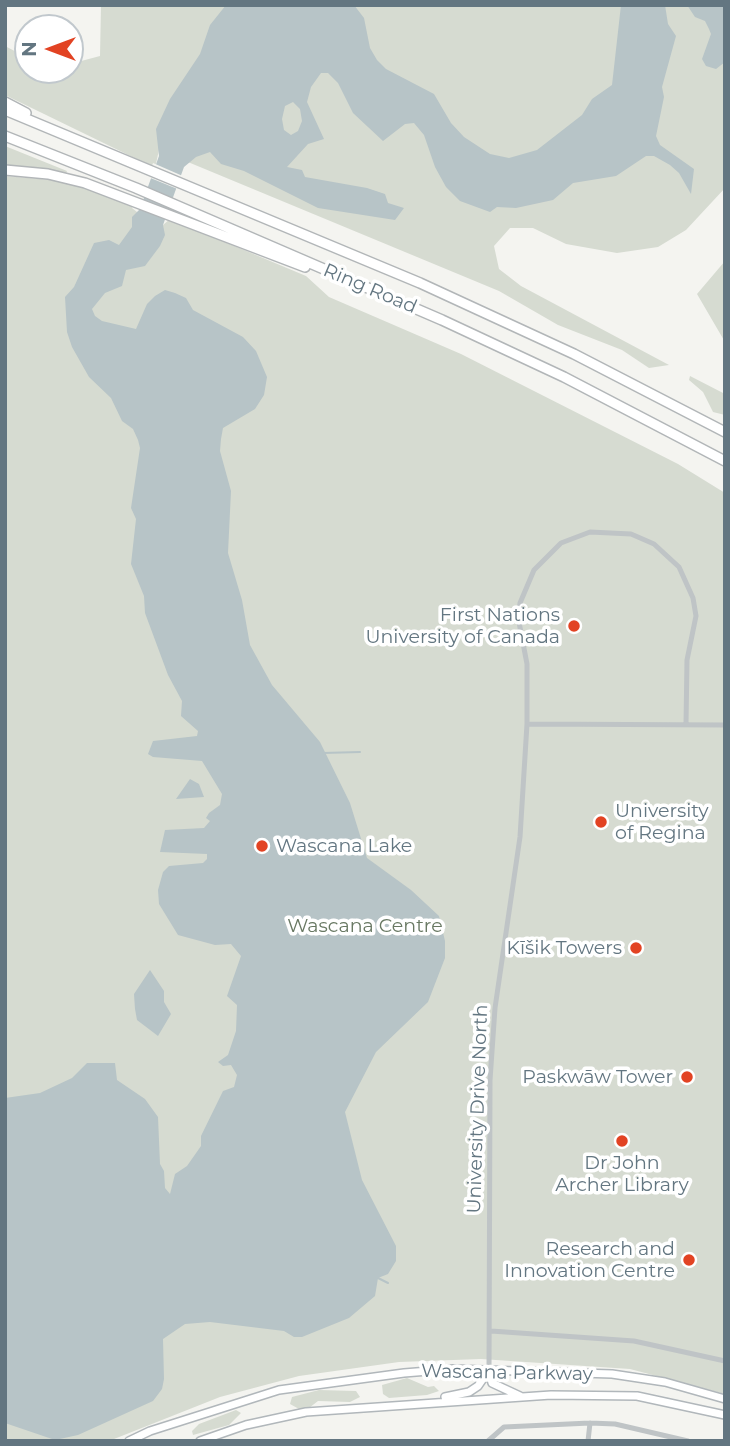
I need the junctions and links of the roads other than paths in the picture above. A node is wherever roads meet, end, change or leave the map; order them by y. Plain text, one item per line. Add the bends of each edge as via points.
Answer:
1 (5, 103) edge
2 (5, 110) edge
3 (5, 136) edge
4 (90, 145) junction
5 (5, 170) edge
6 (442, 320) junction
7 (725, 432) edge
8 (725, 461) edge
9 (527, 724) junction
10 (686, 725) junction
11 (725, 725) edge
12 (491, 1331) junction
13 (725, 1361) edge
14 (489, 1370) junction
15 (524, 1397) junction
16 (725, 1399) edge
17 (410, 1403) junction
18 (725, 1415) edge
19 (590, 1423) junction
20 (129, 1441) edge
21 (200, 1441) edge
22 (488, 1441) edge
23 (588, 1441) edge
24 (688, 1441) edge

1 - 4 highway
2 - 4 highway, Ring Road
3 - 6 highway, Ring Road
4 - 7 highway, Ring Road via 420,283 562,348
5 - 6 highway via 67,178 135,201
6 - 8 highway, Ring Road
9 - 10 street
9 - 10 street via 527,664 519,617 527,584 561,542 602,531 631,534 654,544 668,554 686,579 696,617 687,660
9 - 12 street, University Drive North via 520,837 495,1009 490,1080
10 - 11 street
12 - 13 street via 634,1340
12 - 14 street, University Drive North
14 - 15 main road via 492,1383
14 - 16 main road, Wascana Parkway via 612,1374 665,1382
14 - 17 main road via 468,1392
14 - 20 main road, Wascana Parkway via 377,1375 279,1390
15 - 17 main road, Wascana Parkway
15 - 18 main road, Wascana Parkway via 637,1396
17 - 21 main road, Wascana Parkway via 276,1418
19 - 22 street via 505,1427
19 - 23 street
19 - 24 street via 615,1424

